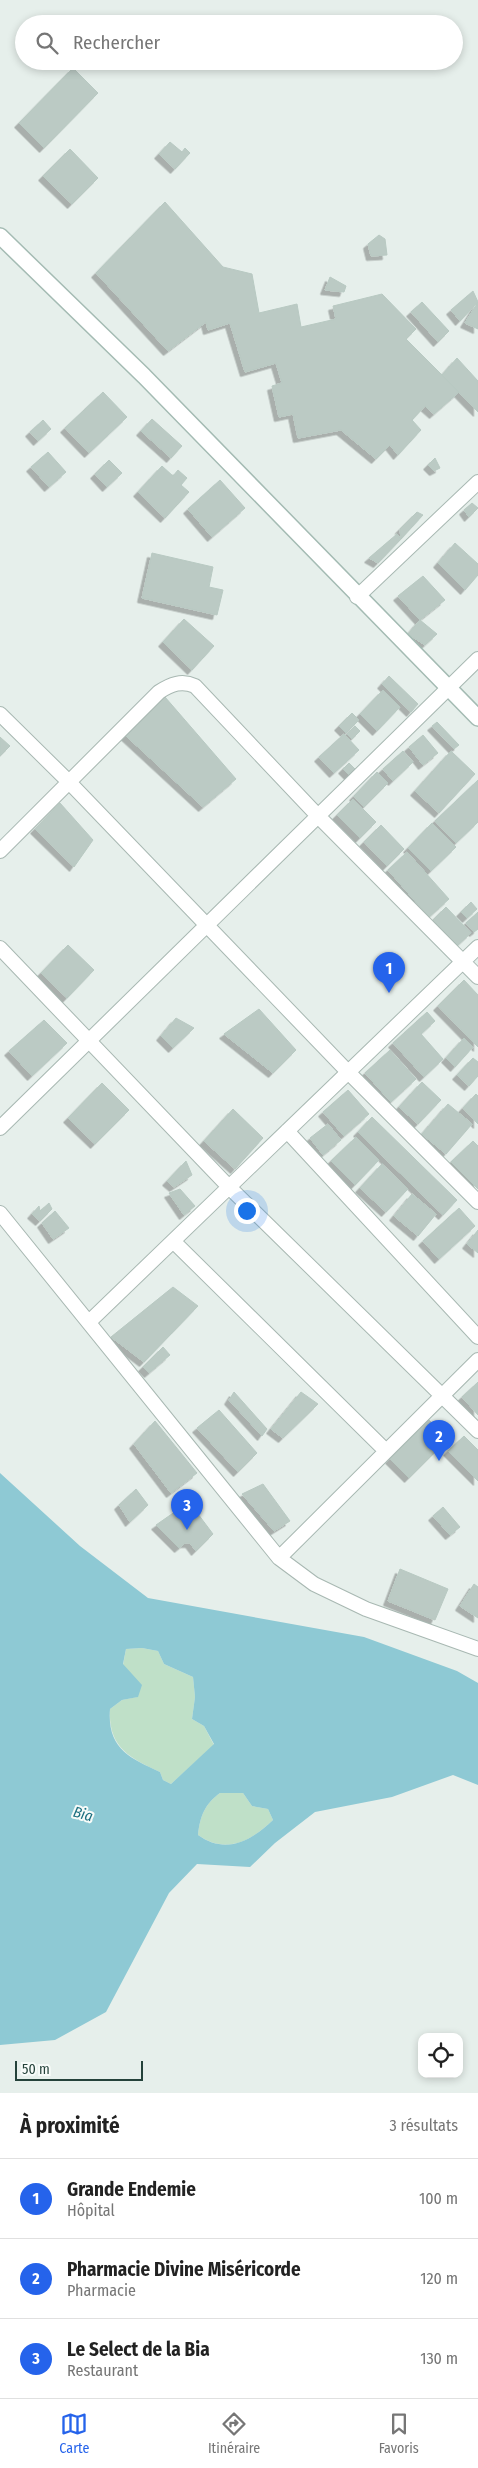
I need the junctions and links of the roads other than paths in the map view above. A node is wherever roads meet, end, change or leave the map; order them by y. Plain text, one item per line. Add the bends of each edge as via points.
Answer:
1 (0, 236) edge
2 (478, 482) edge
3 (357, 597) junction
4 (478, 659) edge
5 (448, 688) junction
6 (0, 714) edge
7 (478, 718) edge
8 (68, 781) junction
9 (318, 816) junction
10 (0, 851) edge
11 (206, 926) junction
12 (478, 946) edge
13 (0, 948) edge
14 (462, 962) junction
15 (478, 977) edge
16 (88, 1040) junction
17 (348, 1072) junction
18 (0, 1128) edge
19 (287, 1131) junction
20 (228, 1186) junction
21 (478, 1202) edge
22 (0, 1213) edge
23 (173, 1241) junction
24 (89, 1322) junction
25 (478, 1337) edge
26 (478, 1360) edge
27 (443, 1395) junction
28 (478, 1431) edge
29 (386, 1451) junction
30 (279, 1558) junction
31 (478, 1649) edge

1 - 3 main road via 144,376
2 - 3 street
3 - 5 main road
4 - 5 street
5 - 7 main road
5 - 9 street
6 - 8 street
8 - 9 street via 159,692 176,683 188,683 195,686
8 - 10 street
8 - 11 street
9 - 11 street
9 - 14 street
11 - 16 street
11 - 17 street
12 - 14 street
13 - 16 street
14 - 15 street
14 - 17 street
16 - 18 street
16 - 20 street
17 - 19 street
17 - 21 street
19 - 20 street
19 - 25 street
20 - 23 street
20 - 27 street
22 - 24 street
23 - 24 street
23 - 29 street
24 - 30 street
26 - 27 street
27 - 28 street
27 - 29 street
29 - 30 street
30 - 31 street via 314,1584 366,1609

